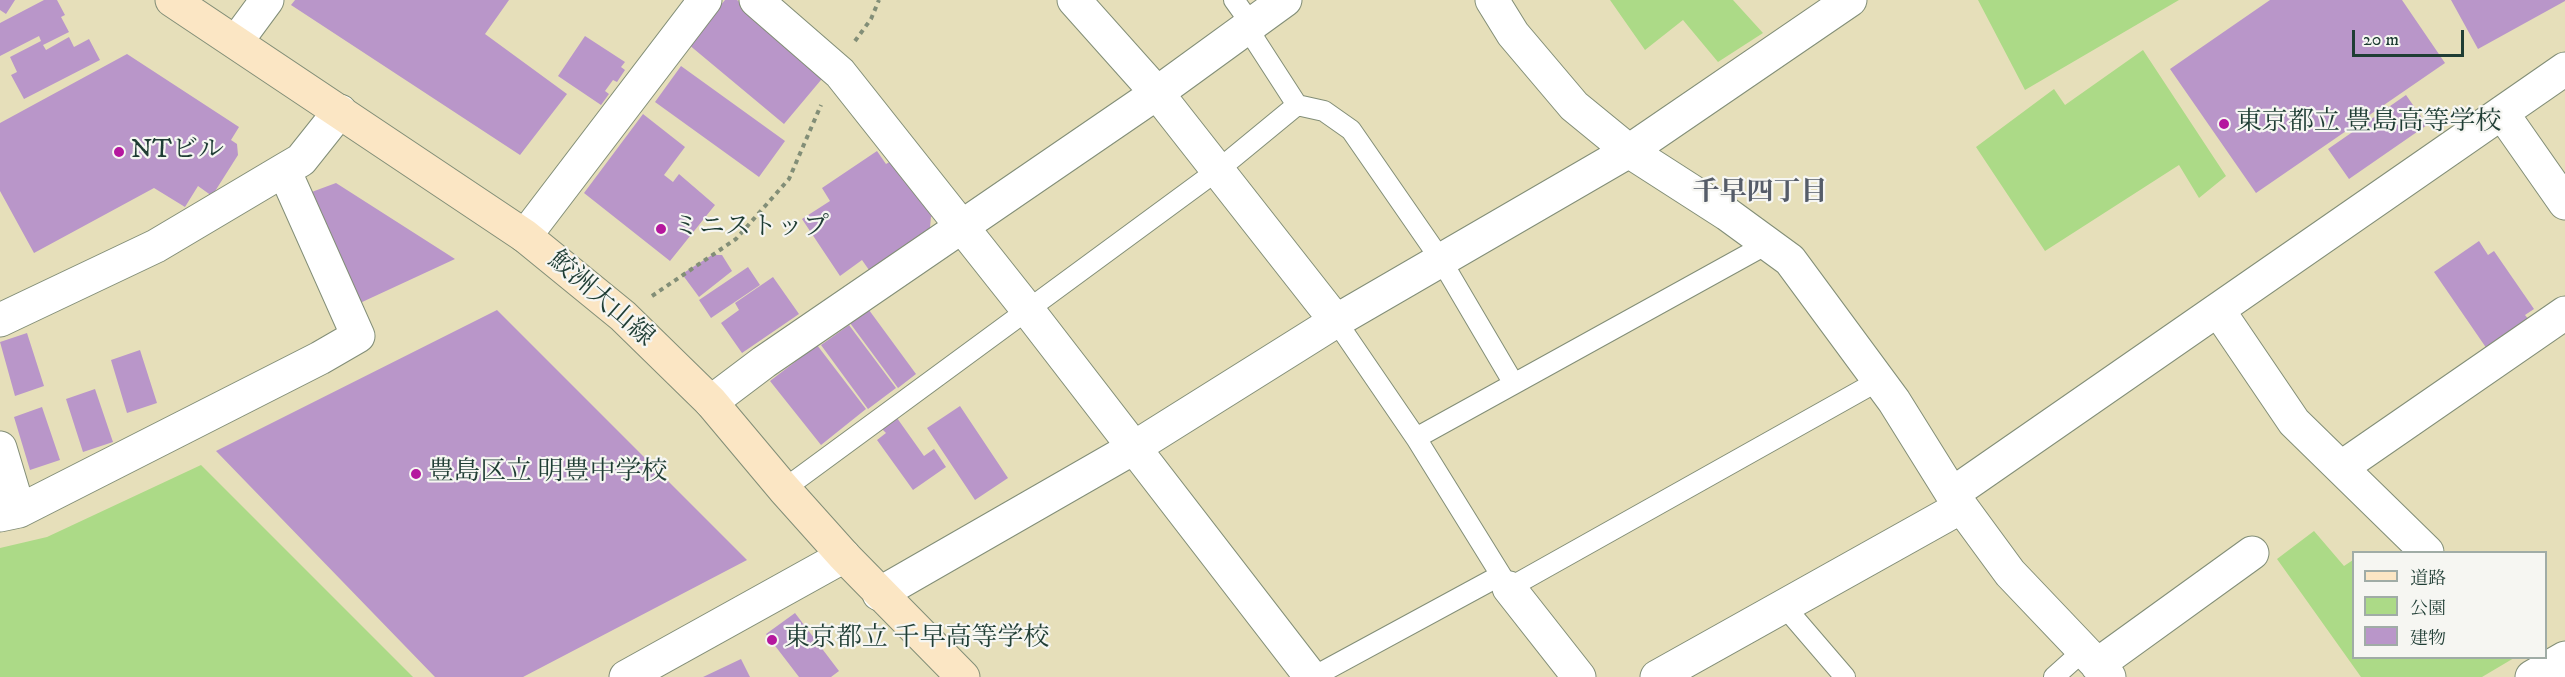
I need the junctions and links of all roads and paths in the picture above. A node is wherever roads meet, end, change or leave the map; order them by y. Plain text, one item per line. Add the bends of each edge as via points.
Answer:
1 (172, 0) edge
2 (267, 0) edge
3 (705, 0) edge
4 (756, 0) edge
5 (879, 0) edge
6 (1074, 0) edge
7 (1285, 0) edge
8 (1492, 0) edge
9 (1850, 0) edge
10 (1243, 12) edge
11 (236, 42) junction
12 (836, 69) junction
13 (2565, 69) edge
14 (1157, 93) junction
15 (1297, 105) junction
16 (340, 111) junction
17 (2502, 113) junction
18 (1629, 151) junction
19 (284, 170) junction
20 (1218, 170) junction
21 (2565, 203) edge
22 (962, 226) junction
23 (525, 236) junction
24 (1767, 244) junction
25 (1441, 260) junction
26 (1027, 309) junction
27 (2218, 310) junction
28 (2565, 313) edge
29 (623, 316) junction
30 (0, 320) edge
31 (1336, 321) junction
32 (1878, 381) junction
33 (1514, 384) junction
34 (711, 402) junction
35 (1416, 438) junction
36 (1135, 447) junction
37 (0, 448) edge
38 (2342, 467) junction
39 (784, 489) junction
40 (1957, 501) junction
41 (10, 513) edge
42 (2426, 551) edge
43 (2252, 553) dead end
44 (844, 556) junction
45 (1505, 582) junction
46 (879, 594) junction
47 (1784, 606) junction
48 (2096, 664) edge
49 (626, 677) edge
50 (963, 677) edge
51 (1312, 677) edge
52 (1579, 677) edge
53 (1657, 677) edge
54 (1845, 677) edge
55 (2054, 677) edge

1 - 11 main road, 鮫洲大山線
2 - 11 street
3 - 23 street
4 - 12 street
5 - 12 path via 871,19
6 - 14 street
7 - 10 street
8 - 18 street via 1513,34 1574,106
9 - 18 street
10 - 14 street
10 - 15 lane via 1255,40
11 - 16 main road, 鮫洲大山線
12 - 22 street
12 - 29 path via 789,179 736,239
13 - 17 street
14 - 20 street
14 - 22 street
15 - 20 lane
15 - 25 lane via 1324,111 1351,130
16 - 19 street via 301,160
16 - 23 main road, 鮫洲大山線
17 - 21 street
17 - 27 street
18 - 24 street
18 - 25 street
19 - 30 street via 156,246
19 - 41 street via 358,336
20 - 26 lane
20 - 31 street
22 - 26 street
22 - 34 street
23 - 29 main road, 鮫洲大山線
24 - 32 street via 1790,260
24 - 33 lane
25 - 31 street
25 - 33 lane
26 - 36 street
26 - 39 lane
27 - 38 street via 2294,422
27 - 40 street
28 - 38 street
29 - 34 main road, 鮫洲大山線
31 - 35 lane
31 - 36 street
32 - 40 street
32 - 45 lane
33 - 35 lane
34 - 39 main road, 鮫洲大山線
35 - 45 lane
36 - 46 street
36 - 51 street
37 - 41 street
38 - 42 street
39 - 44 main road, 鮫洲大山線
40 - 47 street
40 - 48 street via 2010,573
43 - 48 street
44 - 46 main road, 鮫洲大山線
44 - 49 street
45 - 51 lane
45 - 52 street
46 - 50 main road, 鮫洲大山線
47 - 53 street
47 - 54 lane
48 - 55 lane

